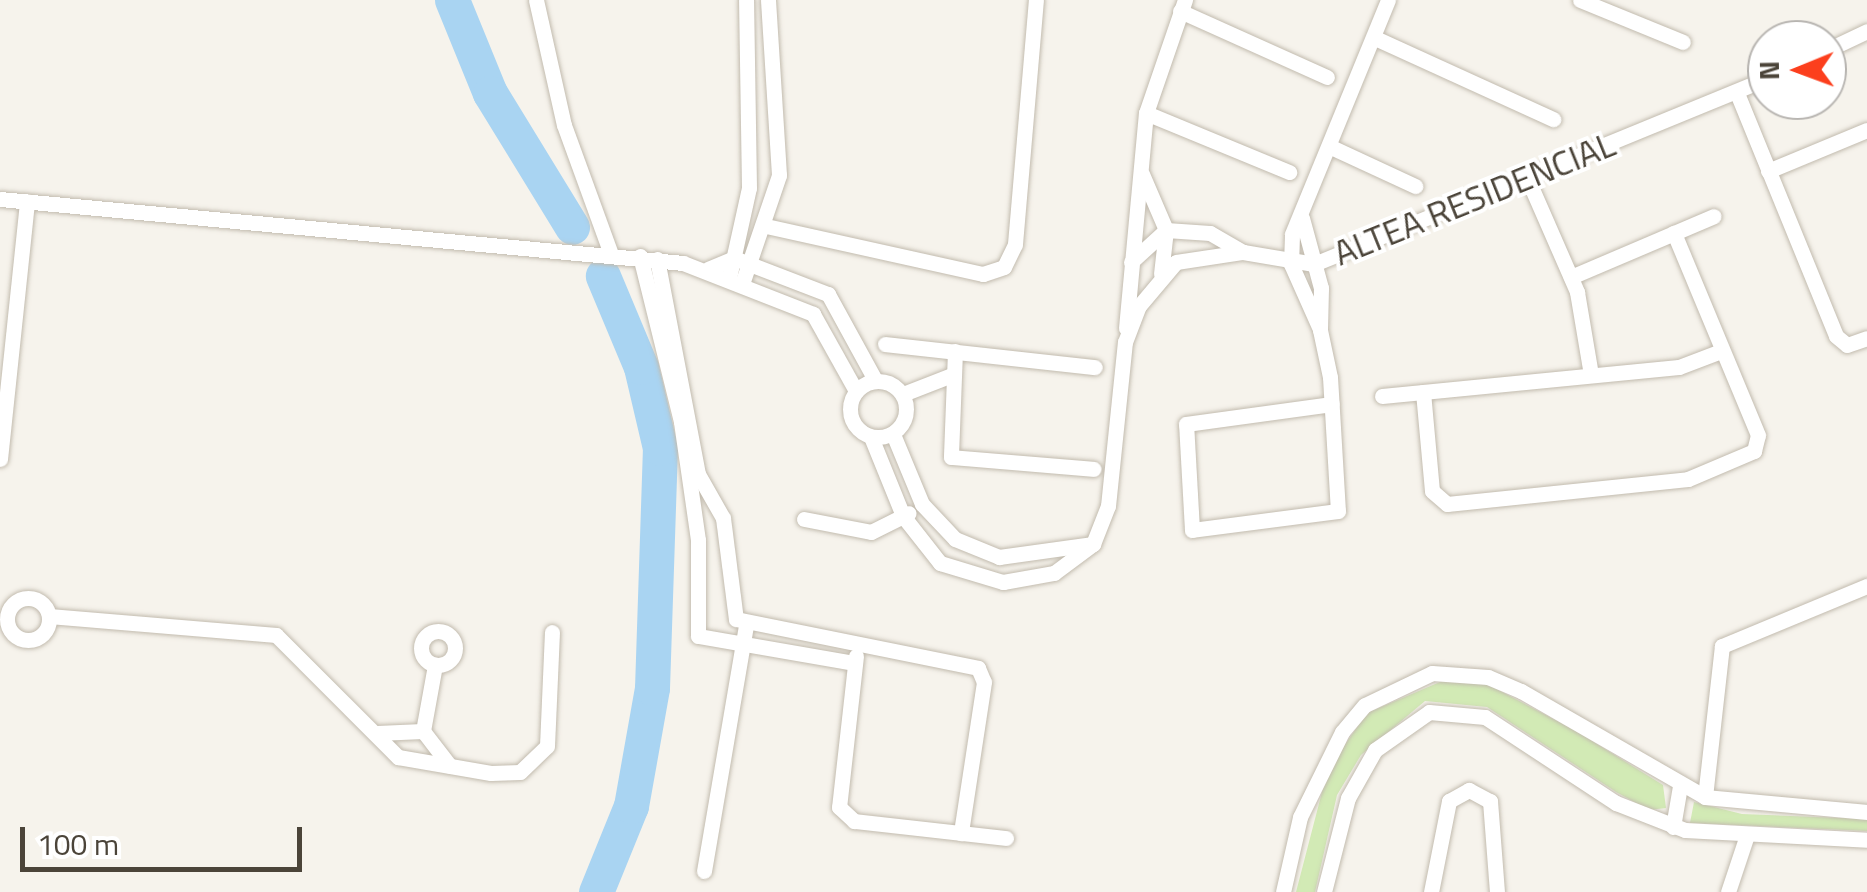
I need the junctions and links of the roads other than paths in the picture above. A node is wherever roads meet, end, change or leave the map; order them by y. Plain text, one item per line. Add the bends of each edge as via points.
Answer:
1 (536, 0) edge
2 (746, 0) edge
3 (768, 0) edge
4 (1036, 0) edge
5 (1388, 0) edge
6 (1580, 0) edge
7 (1183, 6) edge
8 (1375, 38) junction
9 (1683, 42) dead end
10 (768, 68) junction
11 (749, 69) junction
12 (1327, 77) dead end
13 (1747, 88) edge
14 (1736, 93) junction
15 (1146, 113) junction
16 (1553, 119) dead end
17 (1867, 130) edge
18 (1331, 148) junction
19 (1140, 170) junction
20 (1768, 171) junction
21 (1289, 172) dead end
22 (1526, 175) junction
23 (1415, 186) dead end
24 (0, 199) edge
25 (27, 201) junction
26 (1714, 216) dead end
27 (1302, 218) junction
28 (766, 226) junction
29 (1166, 230) junction
30 (1674, 233) junction
31 (1243, 252) junction
32 (611, 254) junction
33 (640, 256) junction
34 (657, 258) junction
35 (734, 258) junction
36 (751, 262) junction
37 (1130, 262) junction
38 (1291, 264) junction
39 (1314, 264) junction
40 (708, 269) junction
41 (1161, 274) junction
42 (1571, 277) junction
43 (736, 279) junction
44 (0, 292) edge
45 (20, 293) junction
46 (1320, 330) junction
47 (1867, 338) edge
48 (1125, 342) junction
49 (885, 344) dead end
50 (955, 351) junction
51 (1721, 352) junction
52 (1095, 367) dead end
53 (952, 375) junction
54 (1590, 375) junction
55 (875, 380) junction
56 (856, 391) junction
57 (1423, 392) junction
58 (903, 394) junction
59 (1382, 396) dead end
60 (1332, 404) junction
61 (893, 434) junction
62 (871, 437) junction
63 (0, 459) edge
64 (1093, 469) dead end
65 (922, 504) junction
66 (903, 516) junction
67 (804, 519) dead end
68 (1093, 544) junction
69 (1867, 586) edge
70 (49, 616) junction
71 (3, 622) edge
72 (746, 624) junction
73 (552, 632) dead end
74 (858, 644) junction
75 (741, 646) junction
76 (855, 663) junction
77 (435, 665) dead end
78 (376, 732) junction
79 (423, 732) junction
80 (450, 766) junction
81 (1680, 786) junction
82 (1705, 797) junction
83 (1867, 812) edge
84 (1673, 827) junction
85 (962, 832) junction
86 (1006, 838) dead end
87 (1746, 838) junction
88 (1867, 840) edge
89 (704, 871) dead end
90 (1283, 892) edge
91 (1324, 892) edge
92 (1431, 892) edge
93 (1497, 892) edge
94 (1728, 892) edge

1 - 32 street via 564,125
2 - 11 street
3 - 10 street
4 - 28 street via 1016,244 1004,267 984,274
5 - 8 street
6 - 9 street
7 - 12 street
7 - 15 street
8 - 16 street
8 - 18 street
10 - 11 street
10 - 28 street via 779,175
11 - 35 street via 749,188
13 - 14 street, ALTEA RESIDENCIAL
14 - 20 street
14 - 22 street, ALTEA RESIDENCIAL
15 - 19 street
15 - 21 street
17 - 20 street
18 - 23 street
18 - 27 street
19 - 29 street
19 - 37 street
20 - 47 street via 1836,336 1847,345
22 - 39 street, ALTEA RESIDENCIAL
22 - 42 street
24 - 25 street
25 - 32 street
25 - 45 street
26 - 30 street
27 - 38 street
27 - 39 street
28 - 36 street
29 - 31 street via 1210,233
29 - 37 street
29 - 41 street
30 - 42 street
30 - 51 street
31 - 38 street, ALTEA RESIDENCIAL
31 - 41 street, ALTEA RESIDENCIAL via 1194,256
32 - 33 street
33 - 34 street
33 - 75 street via 681,422 698,540 698,636
34 - 40 street
34 - 72 street via 698,474 722,518 728,604
35 - 36 street
35 - 40 street
35 - 43 street
36 - 43 street
36 - 55 street via 828,294
37 - 48 street
38 - 39 street, ALTEA RESIDENCIAL
38 - 46 street
39 - 46 street
40 - 43 street
41 - 48 street
42 - 54 street
43 - 56 street via 812,314
44 - 45 street
45 - 63 street
46 - 60 street
48 - 68 street via 1108,506
49 - 50 street
50 - 52 street
50 - 53 street
51 - 54 street via 1679,367
51 - 57 street via 1760,445 1688,479 1436,501
53 - 58 street
53 - 64 street via 952,456
54 - 57 street
55 - 56 street
55 - 58 street
56 - 62 street via 850,412
57 - 59 street
58 - 61 street via 906,416
60 - 60 street via 1186,424 1192,530 1338,511
61 - 62 street
61 - 65 street
62 - 66 street
65 - 66 street
65 - 68 street via 955,539 999,557
66 - 67 street via 871,532
66 - 68 street via 940,564 975,579 1027,582
69 - 82 street via 1722,646
70 - 71 street via 25,598
70 - 71 street via 29,640
70 - 78 street via 276,635
72 - 74 street
72 - 75 street
73 - 80 street via 553,723 538,763 491,774
74 - 76 street
74 - 85 street via 978,668 984,682
75 - 76 street
75 - 89 street
76 - 85 street via 839,807 854,821
77 - 79 street
78 - 79 street
78 - 80 street via 413,766
79 - 80 street
81 - 82 street
81 - 84 street
81 - 90 street via 1504,683 1451,672 1410,678 1342,732 1300,817
82 - 83 street
84 - 87 street
84 - 91 street via 1616,802 1486,717 1429,712 1375,750 1348,798
85 - 86 street
87 - 88 street
87 - 94 street
92 - 93 street via 1449,800 1469,790 1490,801

